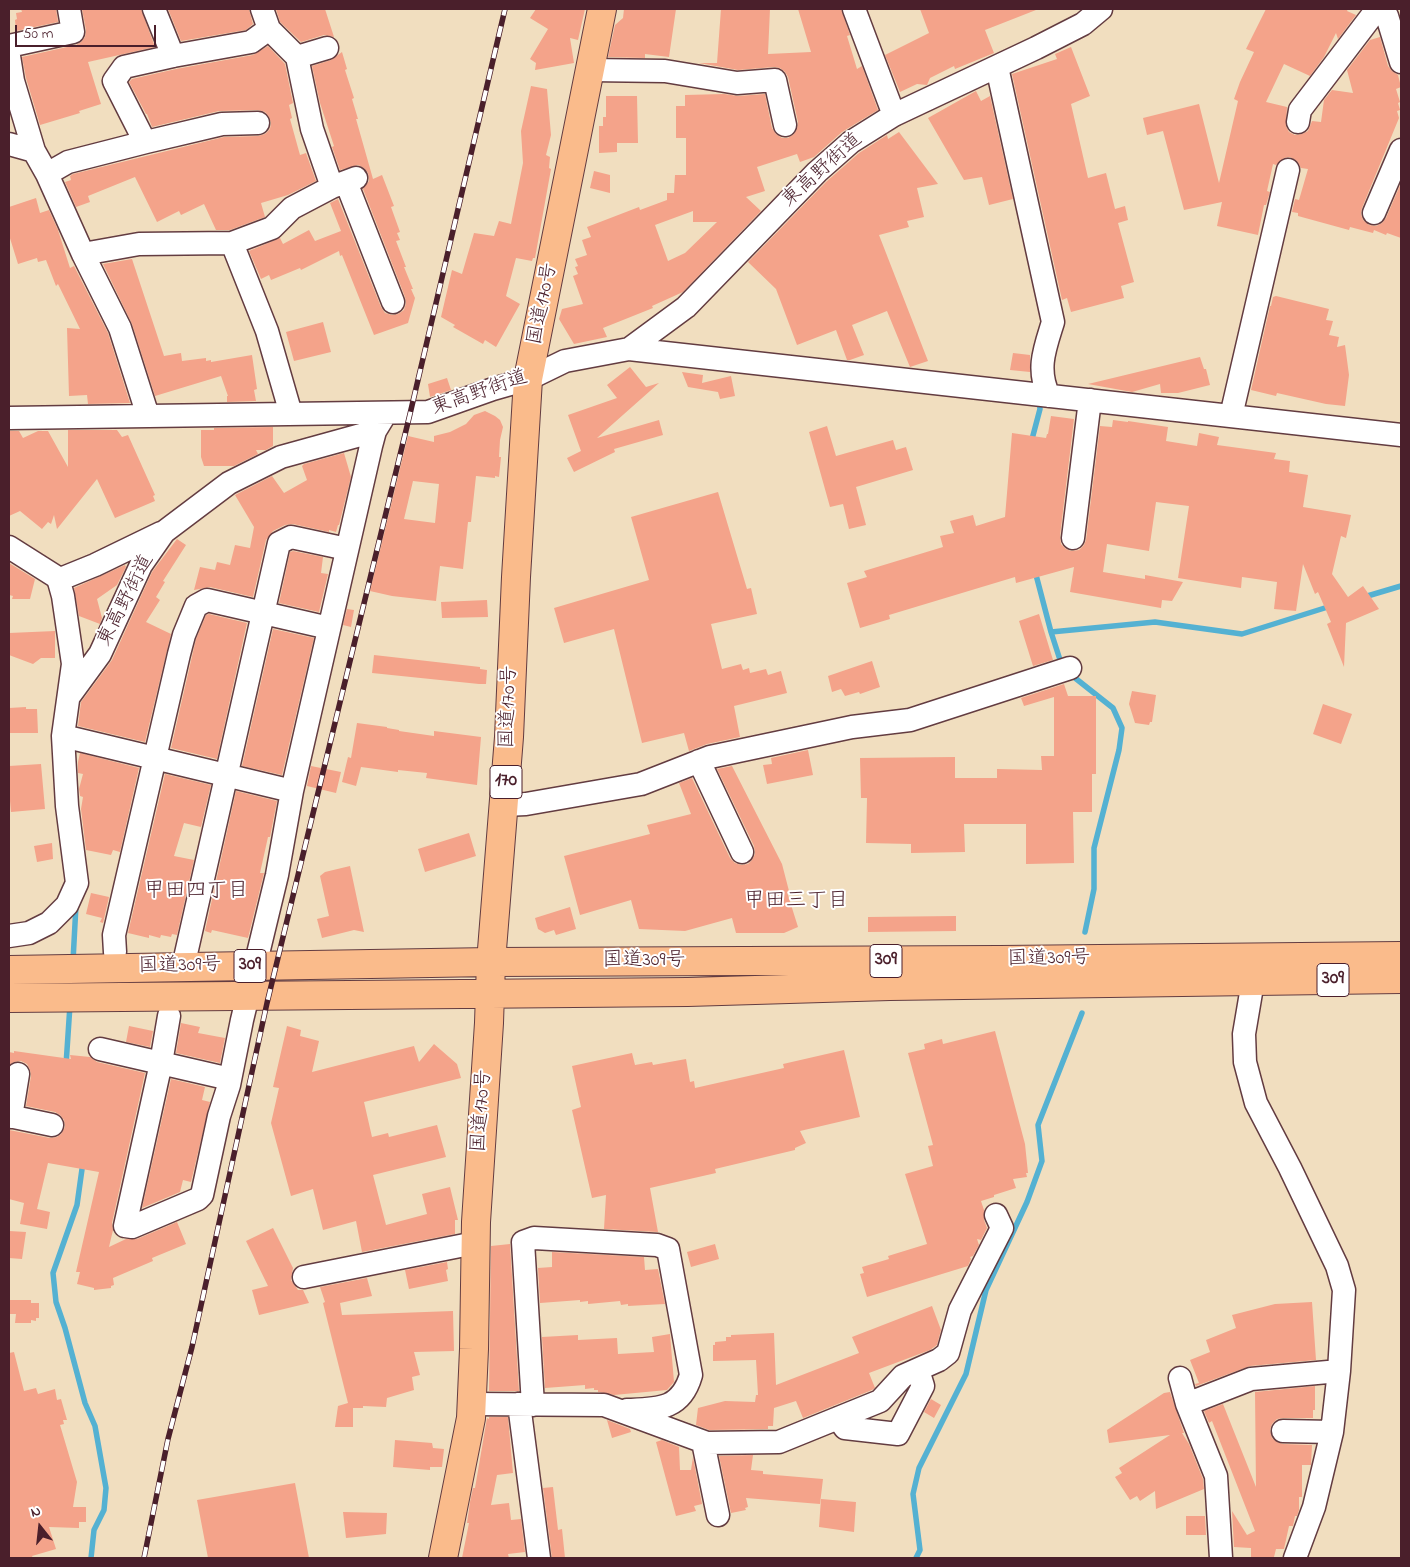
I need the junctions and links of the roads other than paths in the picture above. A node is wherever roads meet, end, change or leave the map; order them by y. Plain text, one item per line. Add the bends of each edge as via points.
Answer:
1 (69, 9) edge
2 (154, 9) edge
3 (602, 9) edge
4 (854, 9) edge
5 (1101, 9) edge
6 (1381, 13) edge
7 (265, 19) edge
8 (9, 46) edge
9 (327, 48) dead end
10 (9, 56) edge
11 (173, 56) junction
12 (297, 57) junction
13 (1401, 62) edge
14 (1000, 65) junction
15 (590, 70) junction
16 (894, 114) junction
17 (1298, 122) dead end
18 (258, 123) dead end
19 (785, 125) dead end
20 (145, 142) junction
21 (9, 144) edge
22 (1401, 150) edge
23 (34, 151) junction
24 (1288, 170) dead end
25 (48, 174) junction
26 (344, 182) junction
27 (1374, 213) dead end
28 (232, 243) junction
29 (82, 254) junction
30 (393, 302) dead end
31 (629, 350) junction
32 (528, 379) junction
33 (1042, 395) junction
34 (1090, 400) junction
35 (291, 414) junction
36 (148, 416) junction
37 (1232, 416) junction
38 (9, 418) edge
39 (380, 422) junction
40 (1401, 435) edge
41 (164, 532) junction
42 (1073, 538) dead end
43 (9, 547) edge
44 (347, 549) junction
45 (58, 580) junction
46 (263, 613) junction
47 (329, 628) junction
48 (1070, 668) dead end
49 (69, 697) junction
50 (63, 736) junction
51 (155, 758) junction
52 (699, 761) junction
53 (226, 775) junction
54 (292, 791) junction
55 (504, 805) junction
56 (742, 852) dead end
57 (9, 936) edge
58 (114, 952) junction
59 (9, 953) edge
60 (1401, 956) edge
61 (491, 962) junction
62 (254, 966) junction
63 (183, 967) junction
64 (9, 970) edge
65 (1401, 979) edge
66 (1259, 980) junction
67 (490, 995) junction
68 (9, 998) edge
69 (245, 1006) junction
70 (9, 1016) edge
71 (169, 1016) junction
72 (100, 1049) dead end
73 (161, 1063) junction
74 (18, 1074) dead end
75 (230, 1080) junction
76 (10, 1116) edge
77 (52, 1124) dead end
78 (996, 1215) dead end
79 (475, 1243) junction
80 (304, 1277) dead end
81 (918, 1370) junction
82 (1339, 1371) junction
83 (1180, 1378) dead end
84 (472, 1404) junction
85 (1186, 1404) junction
86 (526, 1405) junction
87 (620, 1410) junction
88 (838, 1418) junction
89 (1283, 1432) dead end
90 (1332, 1432) junction
91 (703, 1442) junction
92 (718, 1516) dead end
93 (443, 1558) edge
94 (538, 1558) edge
95 (1221, 1558) edge
96 (1295, 1558) edge

1 - 8 street via 73,32
2 - 11 street
3 - 15 highway, 国道170号 / 170
4 - 16 street
5 - 14 street, 東高野街道 via 1082,24
6 - 13 street
6 - 17 street via 1300,110
7 - 11 street via 251,42
7 - 12 street
9 - 12 street
10 - 23 street
11 - 20 street via 124,67 114,81
12 - 26 street via 312,129
14 - 16 street, 東高野街道
14 - 33 street via 1053,322 1043,356
15 - 19 street via 665,71 737,83 775,80
15 - 32 highway, 国道170号 / 170
16 - 31 street, 東高野街道 via 844,148 817,172 686,306
18 - 20 street via 222,124
20 - 25 street via 68,162
21 - 23 street
22 - 27 street
23 - 25 street
24 - 37 street
25 - 29 street
26 - 28 street via 292,208 272,228
26 - 30 street
28 - 29 street via 139,244
28 - 35 street via 267,331
29 - 36 street via 120,328
31 - 32 street, 東高野街道 via 564,361
31 - 33 street
32 - 39 street, 東高野街道 via 428,412
32 - 55 highway, 国道170号 / 170
33 - 34 street
34 - 37 street
34 - 42 street
35 - 36 street
35 - 39 street
36 - 38 street
37 - 40 street
39 - 41 street, 東高野街道 via 281,457 229,482
39 - 44 street
41 - 45 street
41 - 49 street, 東高野街道 via 141,565 100,654
43 - 45 street
44 - 46 street via 291,537 279,543
44 - 47 street
45 - 49 street via 73,664
46 - 47 street
46 - 51 street via 207,600 196,606 184,635
46 - 53 street
47 - 54 street
48 - 52 street via 910,720 852,727
49 - 50 street, 東高野街道
50 - 51 street
50 - 57 street, 東高野街道 via 67,806 77,884 67,905 49,923 30,933
51 - 53 street
51 - 58 street via 114,935
52 - 55 street via 640,784
52 - 56 street
53 - 54 street
53 - 63 street
54 - 62 street via 277,875
55 - 61 highway, 国道170号 / 170
58 - 59 highway, 309
58 - 63 highway, 309 via 134,951
60 - 61 highway, 国道309号 / 309
61 - 62 highway, 国道309号 / 309
61 - 67 highway, 国道170号 / 170
62 - 63 highway, 国道309号 / 309
62 - 69 street
63 - 64 highway, 国道309号 / 309
65 - 66 highway, 309
66 - 67 highway, 国道309号 / 309
66 - 82 street via 1244,1034 1245,1062 1256,1102 1337,1266 1344,1290
67 - 69 highway, 国道309号 / 309 via 333,996
67 - 79 highway, 国道170号 / 170
68 - 69 highway, 国道309号 / 309
69 - 71 highway, 309
69 - 75 street
70 - 71 highway, 309
71 - 73 street
72 - 73 street
73 - 75 street
73 - 75 street via 125,1226 132,1227 202,1195
74 - 76 street
76 - 77 street
78 - 81 street via 1002,1228 960,1310 948,1353
79 - 80 street
79 - 84 highway, 国道170号 / 170
81 - 88 street via 903,1376 880,1401
81 - 88 street via 923,1386 898,1434 845,1428
82 - 85 street via 1251,1379
82 - 90 street
83 - 85 street
84 - 86 street
84 - 93 highway, 国道170号 / 170
85 - 95 street via 1216,1476
86 - 87 street via 604,1405
86 - 87 street via 523,1242 534,1238 657,1245 668,1249 691,1375 687,1390 674,1402 657,1408
86 - 94 street
87 - 91 street
88 - 91 street via 779,1442
89 - 90 street
90 - 96 street via 1314,1507
91 - 92 street

